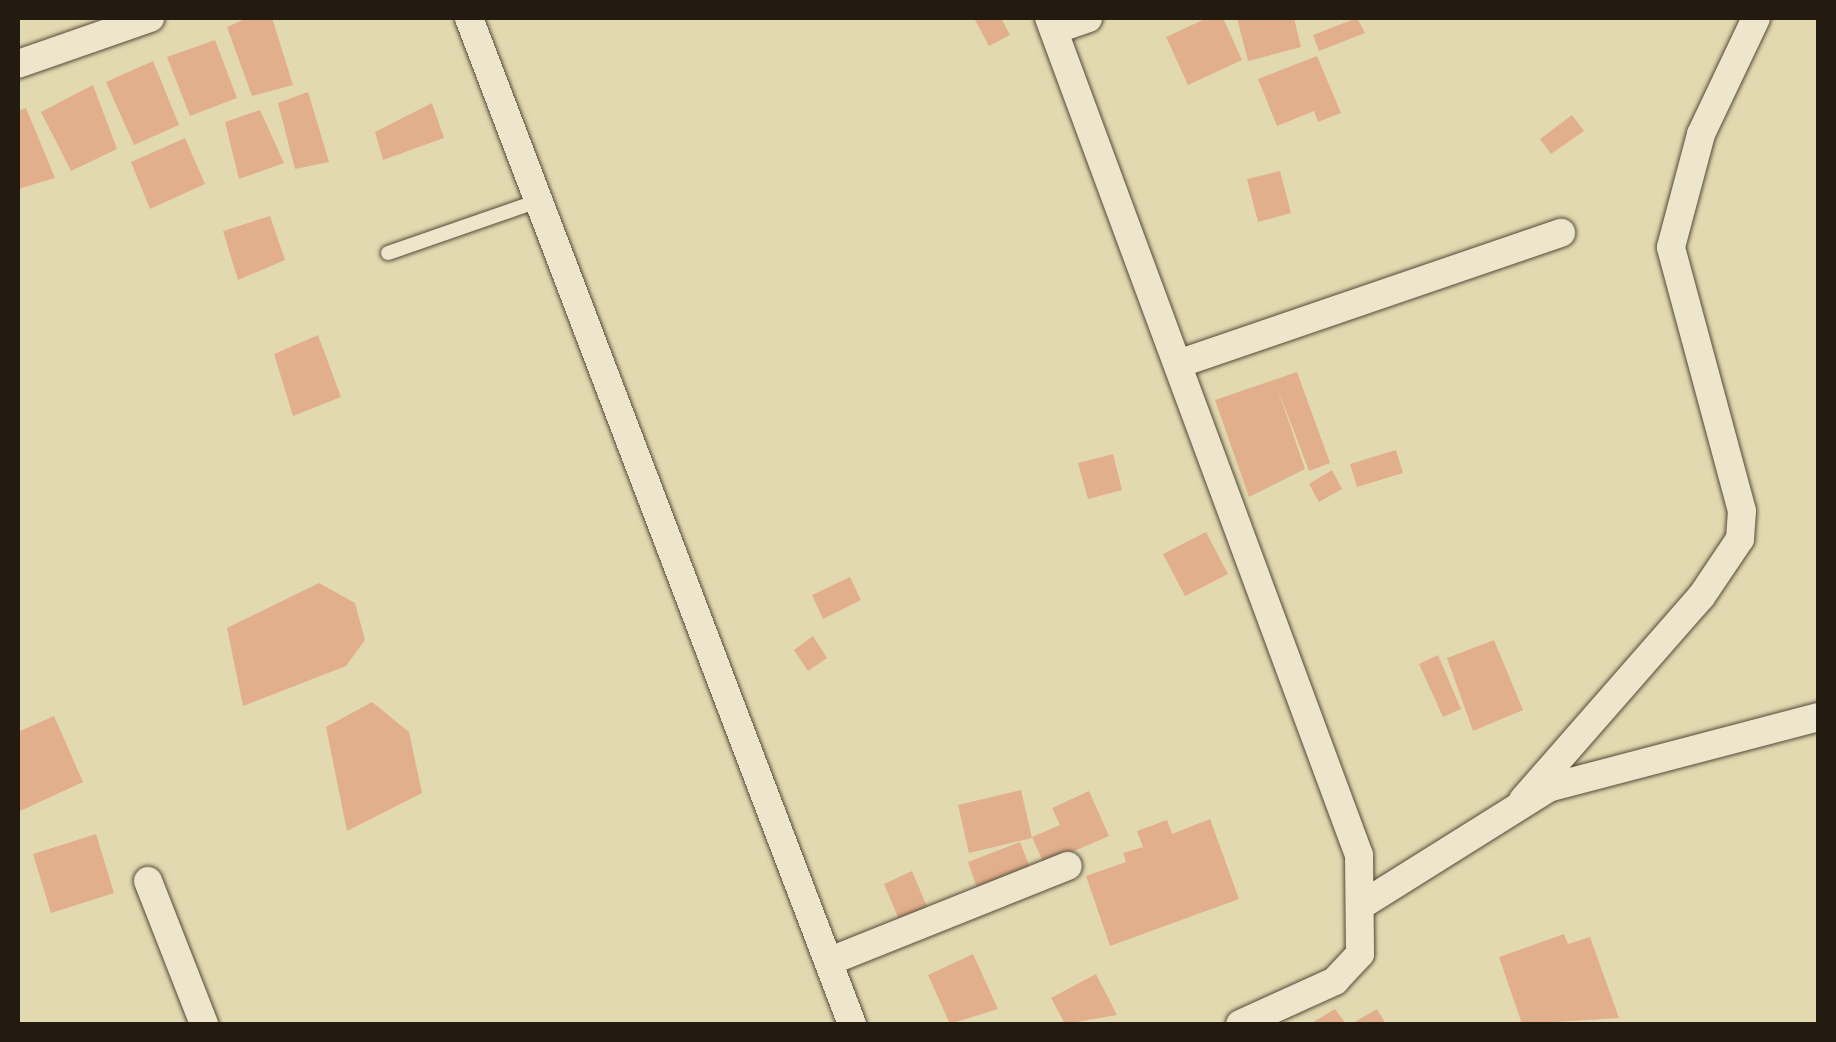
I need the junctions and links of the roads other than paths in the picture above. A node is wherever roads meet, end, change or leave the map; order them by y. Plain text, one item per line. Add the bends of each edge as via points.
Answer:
1 (150, 18) edge
2 (470, 18) edge
3 (1088, 18) edge
4 (1756, 18) edge
5 (1051, 24) edge
6 (18, 64) edge
7 (538, 201) junction
8 (1562, 233) dead end
9 (388, 253) dead end
10 (1178, 364) junction
11 (1818, 717) edge
12 (1522, 800) junction
13 (1068, 866) dead end
14 (148, 881) dead end
15 (1365, 902) junction
16 (830, 961) junction
17 (204, 1024) edge
18 (852, 1024) edge
19 (1240, 1024) edge

1 - 6 street
2 - 7 street
3 - 5 street
4 - 12 street via 1701,134 1672,247 1742,512 1740,539 1701,598
5 - 10 street
7 - 9 lane
7 - 16 street
8 - 10 street
10 - 15 street via 1358,855
11 - 12 street via 1603,770
12 - 15 street
13 - 16 street
14 - 17 street
15 - 19 street via 1360,954 1335,981
16 - 18 street

